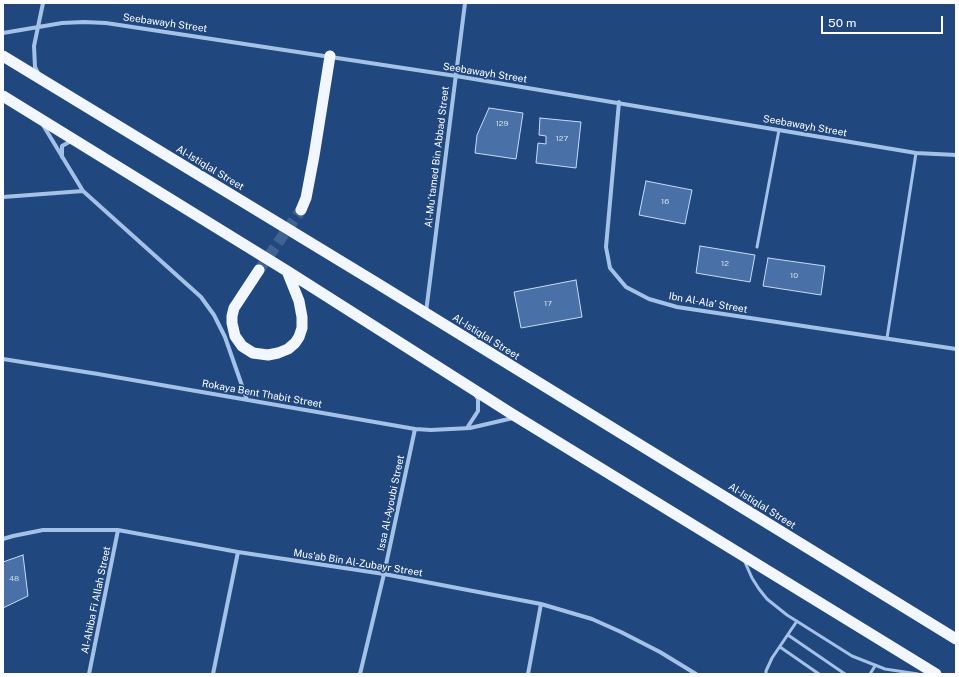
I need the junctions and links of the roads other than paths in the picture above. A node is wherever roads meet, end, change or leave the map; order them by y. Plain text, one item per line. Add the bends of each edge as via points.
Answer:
1 (42, 3) edge
2 (465, 3) edge
3 (37, 28) junction
4 (3, 33) edge
5 (3, 56) edge
6 (330, 56) junction
7 (456, 76) junction
8 (42, 80) junction
9 (3, 96) edge
10 (619, 102) junction
11 (39, 118) junction
12 (779, 130) junction
13 (73, 139) junction
14 (916, 153) junction
15 (956, 155) edge
16 (62, 157) junction
17 (82, 191) junction
18 (3, 197) edge
19 (301, 210) tunnel mouth
20 (757, 247) dead end
21 (259, 270) tunnel mouth
22 (286, 271) junction
23 (426, 313) junction
24 (887, 338) junction
25 (956, 349) edge
26 (3, 359) edge
27 (472, 388) junction
28 (247, 400) junction
29 (517, 417) junction
30 (467, 428) junction
31 (415, 429) junction
32 (118, 530) junction
33 (3, 539) edge
34 (238, 552) junction
35 (742, 555) junction
36 (384, 574) junction
37 (541, 604) junction
38 (797, 621) junction
39 (788, 635) junction
40 (956, 639) edge
41 (780, 647) junction
42 (875, 666) junction
43 (88, 674) edge
44 (213, 674) edge
45 (360, 674) edge
46 (528, 674) edge
47 (696, 674) edge
48 (766, 674) edge
49 (819, 674) edge
50 (845, 674) edge
51 (870, 674) edge
52 (918, 674) edge
53 (936, 674) edge

1 - 3 street
2 - 7 street, Al-Mu’tamed Bin Abbad Street
3 - 4 street, Seebawayh Street
3 - 6 street, Seebawayh Street via 62,23 106,23
3 - 8 street via 34,46 35,67
5 - 8 highway, Al-Istiqlal Street
6 - 7 street, Seebawayh Street
6 - 19 highway via 314,156 306,198
7 - 10 street, Seebawayh Street
7 - 23 street, Al-Mu’tamed Bin Abbad Street
8 - 23 highway, Al-Istiqlal Street
9 - 11 highway
10 - 12 street, Seebawayh Street
10 - 24 street, Ibn Al-Ala’ Street via 606,247 610,268 626,287 649,299 677,307
11 - 13 highway
11 - 16 street
12 - 14 street, Seebawayh Street
12 - 20 lane
13 - 16 street via 62,146
13 - 22 highway
14 - 15 street, Seebawayh Street
14 - 24 lane
16 - 17 street
17 - 18 street
17 - 28 street via 201,297 225,337
21 - 22 highway via 234,308 232,323 235,336 242,346 253,353 268,355 288,349 299,337 302,328 299,301
22 - 27 highway
23 - 40 highway, Al-Istiqlal Street
24 - 25 street, Ibn Al-Ala’ Street
26 - 28 street, Rokaya Bent Thabit Street
27 - 29 highway
27 - 30 street via 478,399 478,411
28 - 31 street, Rokaya Bent Thabit Street
29 - 30 street, Rokaya Bent Thabit Street
29 - 35 highway
30 - 31 street, Rokaya Bent Thabit Street
31 - 36 street, Issa Al-Ayoubi Street
32 - 33 street, Mus'ab Bin Al-Zubayr Street via 43,530
32 - 34 street, Mus'ab Bin Al-Zubayr Street
32 - 43 street, Al-Ahiba Fi Allah Street
34 - 36 street, Mus'ab Bin Al-Zubayr Street
34 - 44 street
35 - 38 lane via 752,578 767,599
35 - 53 highway
36 - 37 street, Mus'ab Bin Al-Zubayr Street
36 - 45 street, Issa Al-Ayoubi Street
37 - 46 street
37 - 47 street, Mus'ab Bin Al-Zubayr Street via 592,619 621,632
38 - 39 lane
38 - 42 lane via 852,656
39 - 41 lane
39 - 50 lane
41 - 48 lane via 772,658
41 - 49 lane
42 - 51 lane
42 - 52 lane

